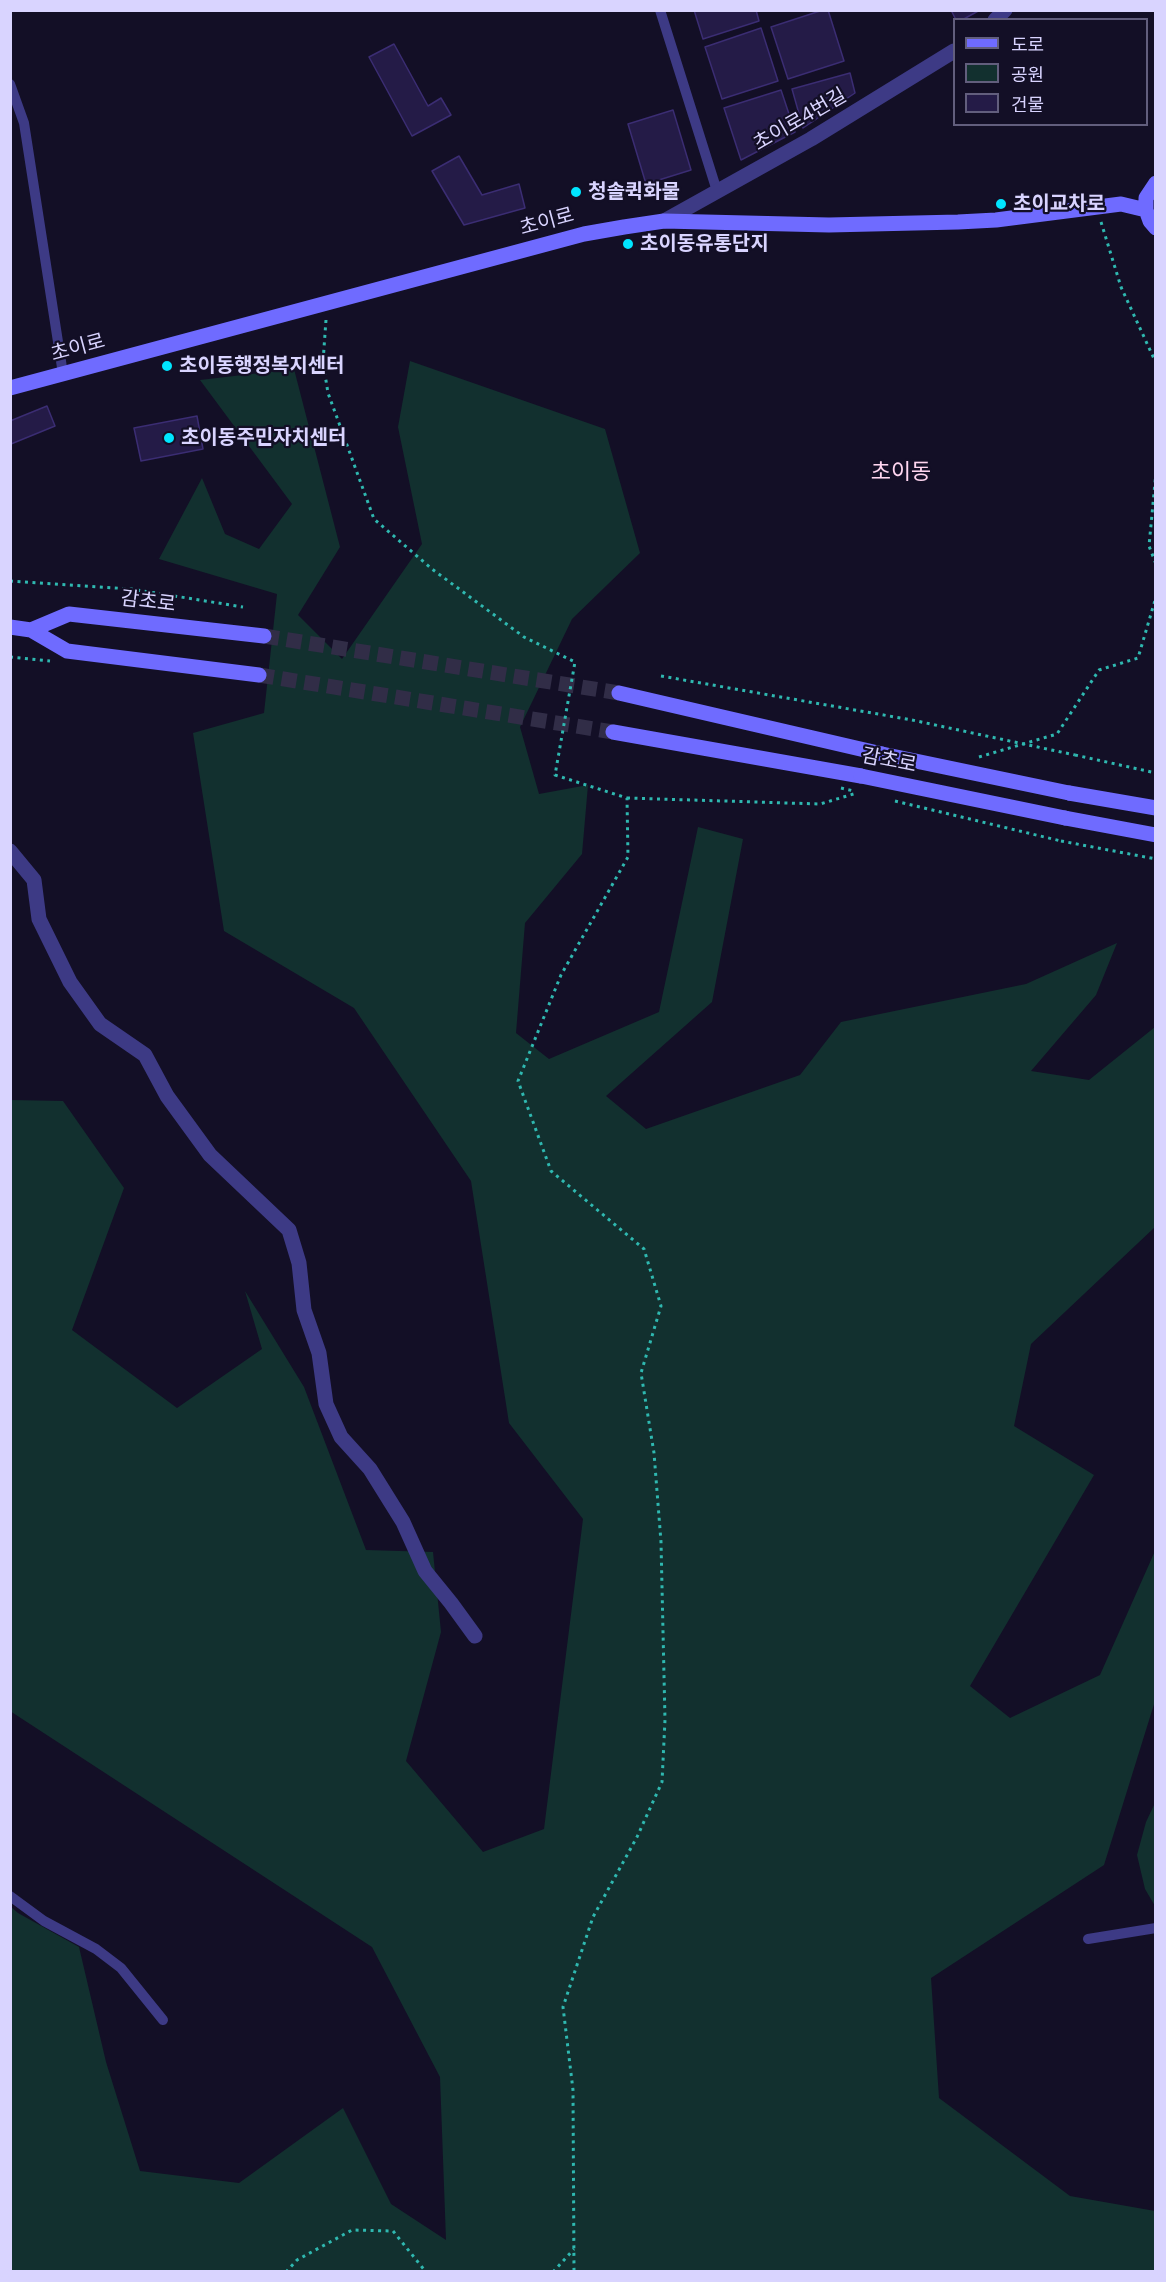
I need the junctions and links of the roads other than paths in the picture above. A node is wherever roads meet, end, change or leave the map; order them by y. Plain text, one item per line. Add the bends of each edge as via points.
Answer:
1 (660, 10) edge
2 (953, 52) edge
3 (10, 84) edge
4 (1155, 183) edge
5 (717, 191) junction
6 (1146, 210) junction
7 (664, 221) junction
8 (1155, 228) edge
9 (63, 374) junction
10 (10, 387) edge
11 (10, 627) edge
12 (31, 630) junction
13 (264, 636) tunnel mouth
14 (259, 675) tunnel mouth
15 (619, 693) tunnel mouth
16 (613, 732) tunnel mouth
17 (1155, 808) edge
18 (1155, 835) edge
19 (10, 851) edge
20 (475, 1636) dead end
21 (10, 1896) edge
22 (1155, 1928) edge
23 (1088, 1939) dead end
24 (163, 2020) dead end

1 - 5 lane
2 - 5 street, 초이로4번길 via 811,139
3 - 9 lane via 24,123
4 - 6 main road via 1146,198
5 - 7 street, 초이로4번길
6 - 7 main road, 초이로 via 1121,204 958,222 830,225
6 - 8 main road
7 - 9 main road, 초이로 via 584,234
9 - 10 main road, 초이로
11 - 12 main road
12 - 13 main road, 감초로 via 69,614
12 - 14 main road via 67,651
15 - 17 main road, 감초로, bridge via 882,753
16 - 18 main road, 감초로, bridge via 861,776
19 - 20 street via 34,880 39,919 70,982 100,1024 145,1055 167,1096 210,1155 289,1230 299,1263 304,1311 319,1353 326,1404 341,1437 370,1469 403,1521 425,1571
21 - 24 lane via 121,1968
22 - 23 lane

